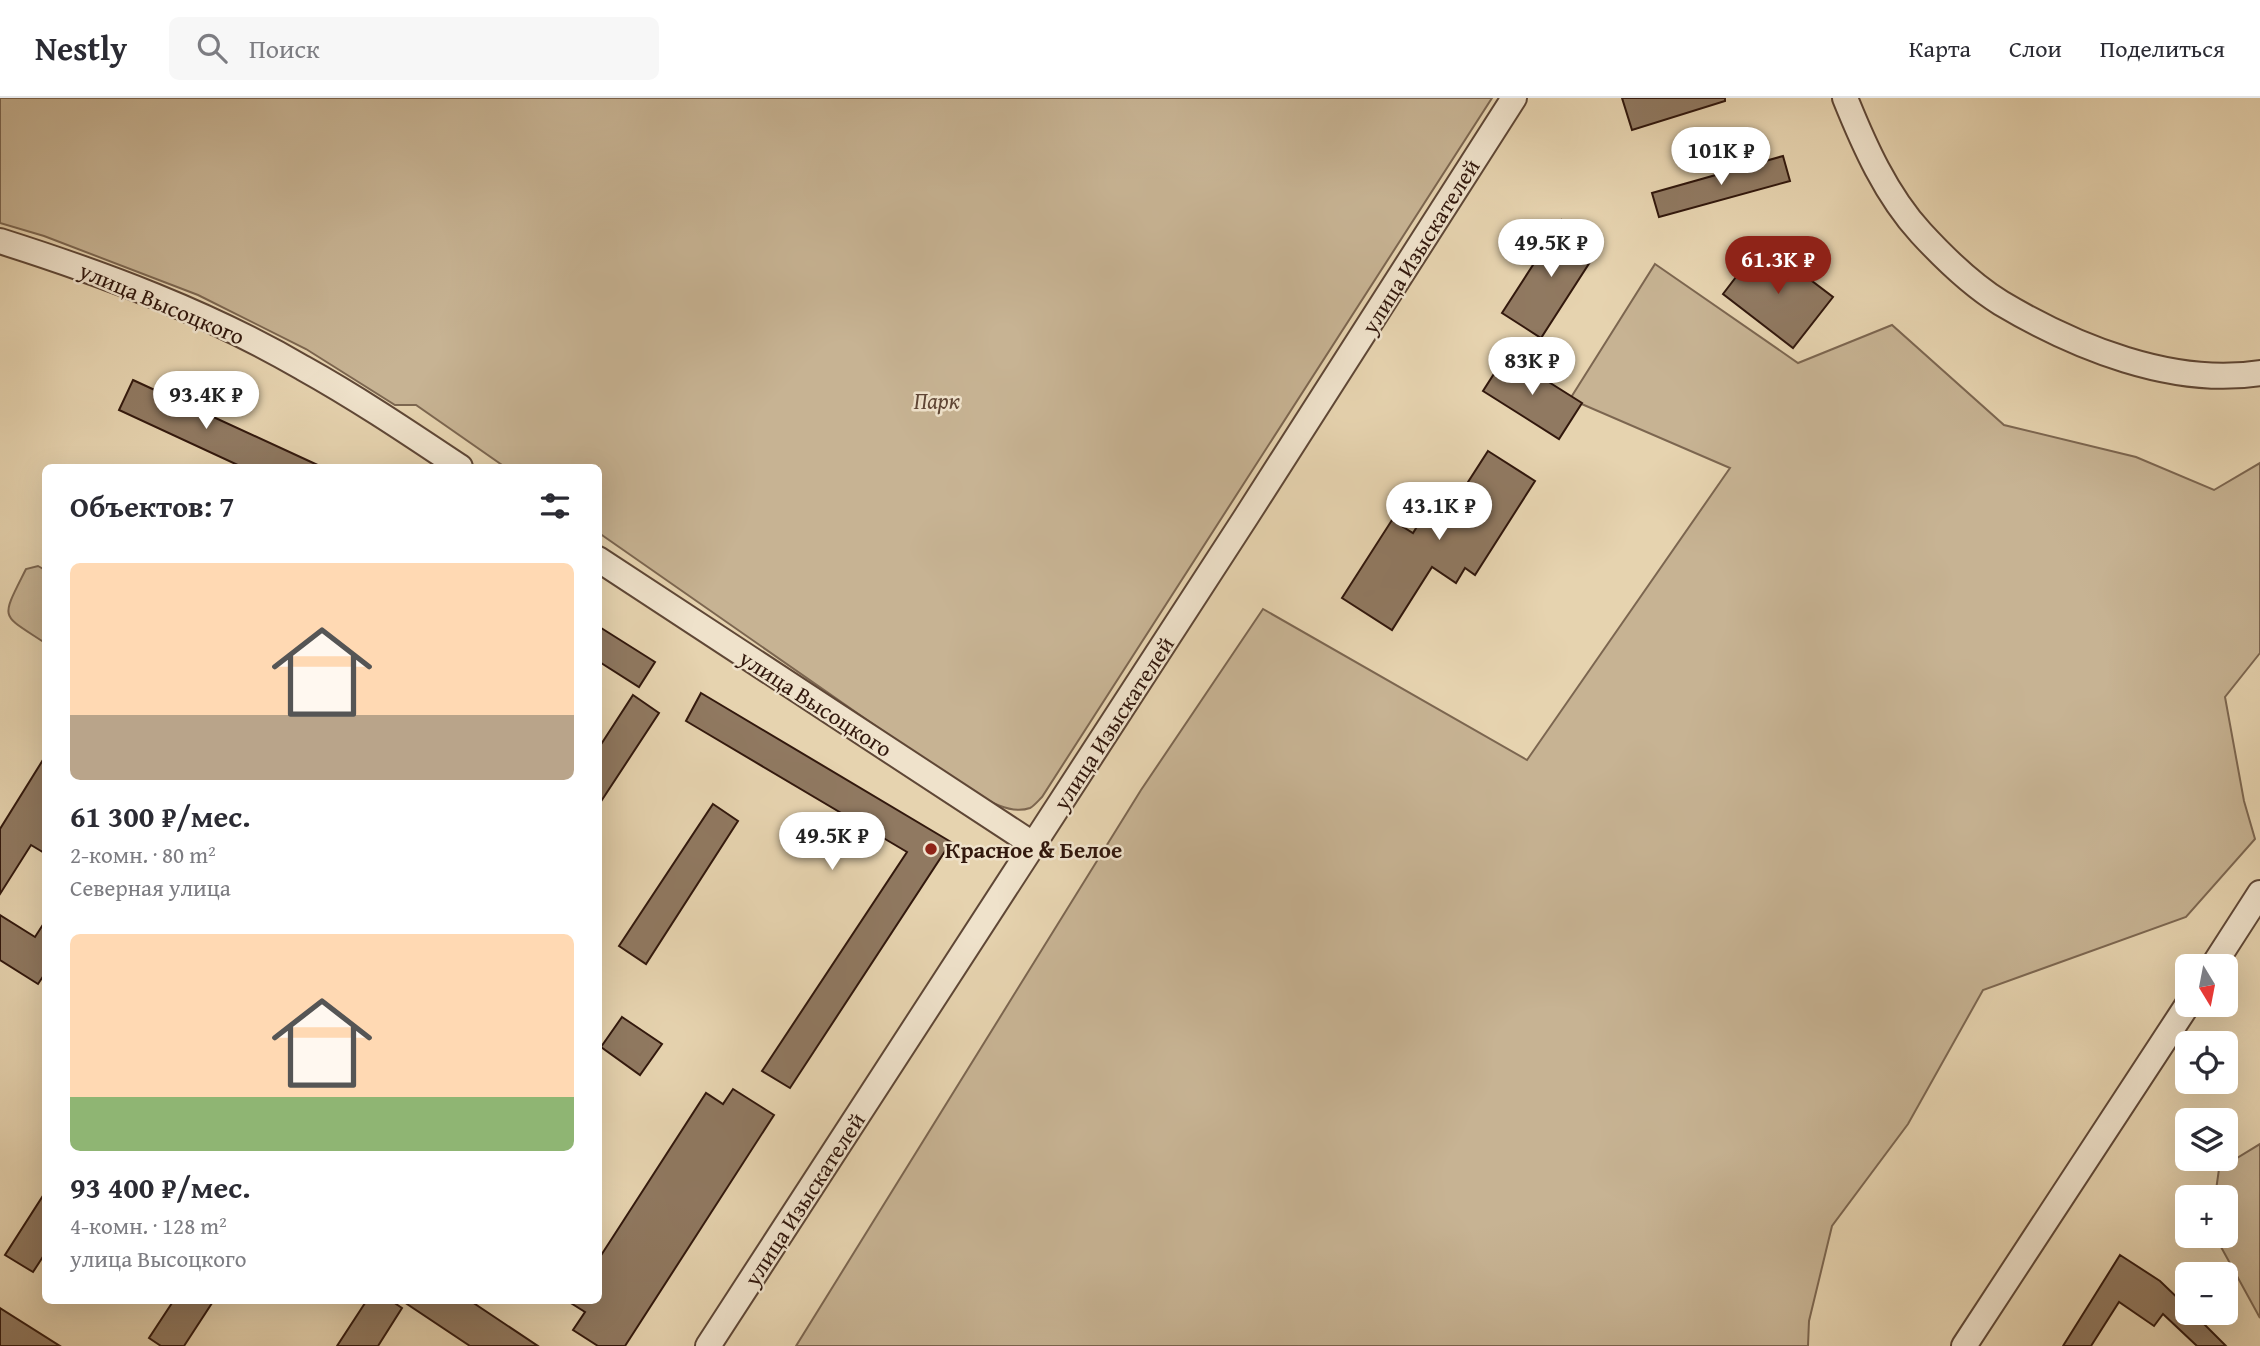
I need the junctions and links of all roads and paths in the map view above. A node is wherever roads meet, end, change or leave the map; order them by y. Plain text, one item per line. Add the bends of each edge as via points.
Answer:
1 (1514, 98) edge
2 (1845, 98) edge
3 (0, 241) edge
4 (2260, 373) edge
5 (455, 464) edge
6 (602, 562) edge
7 (1034, 845) junction
8 (2260, 893) edge
9 (2221, 954) edge
10 (2179, 1017) edge
11 (708, 1346) edge
12 (1964, 1346) edge

1 - 7 street, улица Изыскателей
2 - 4 street via 1864,145 1902,210 1959,270 2000,302 2092,349 2143,364 2218,376
3 - 5 street, улица Высоцкого via 92,272 250,340 301,366
6 - 7 street, улица Высоцкого
7 - 11 street, улица Изыскателей
8 - 9 street
10 - 12 street

